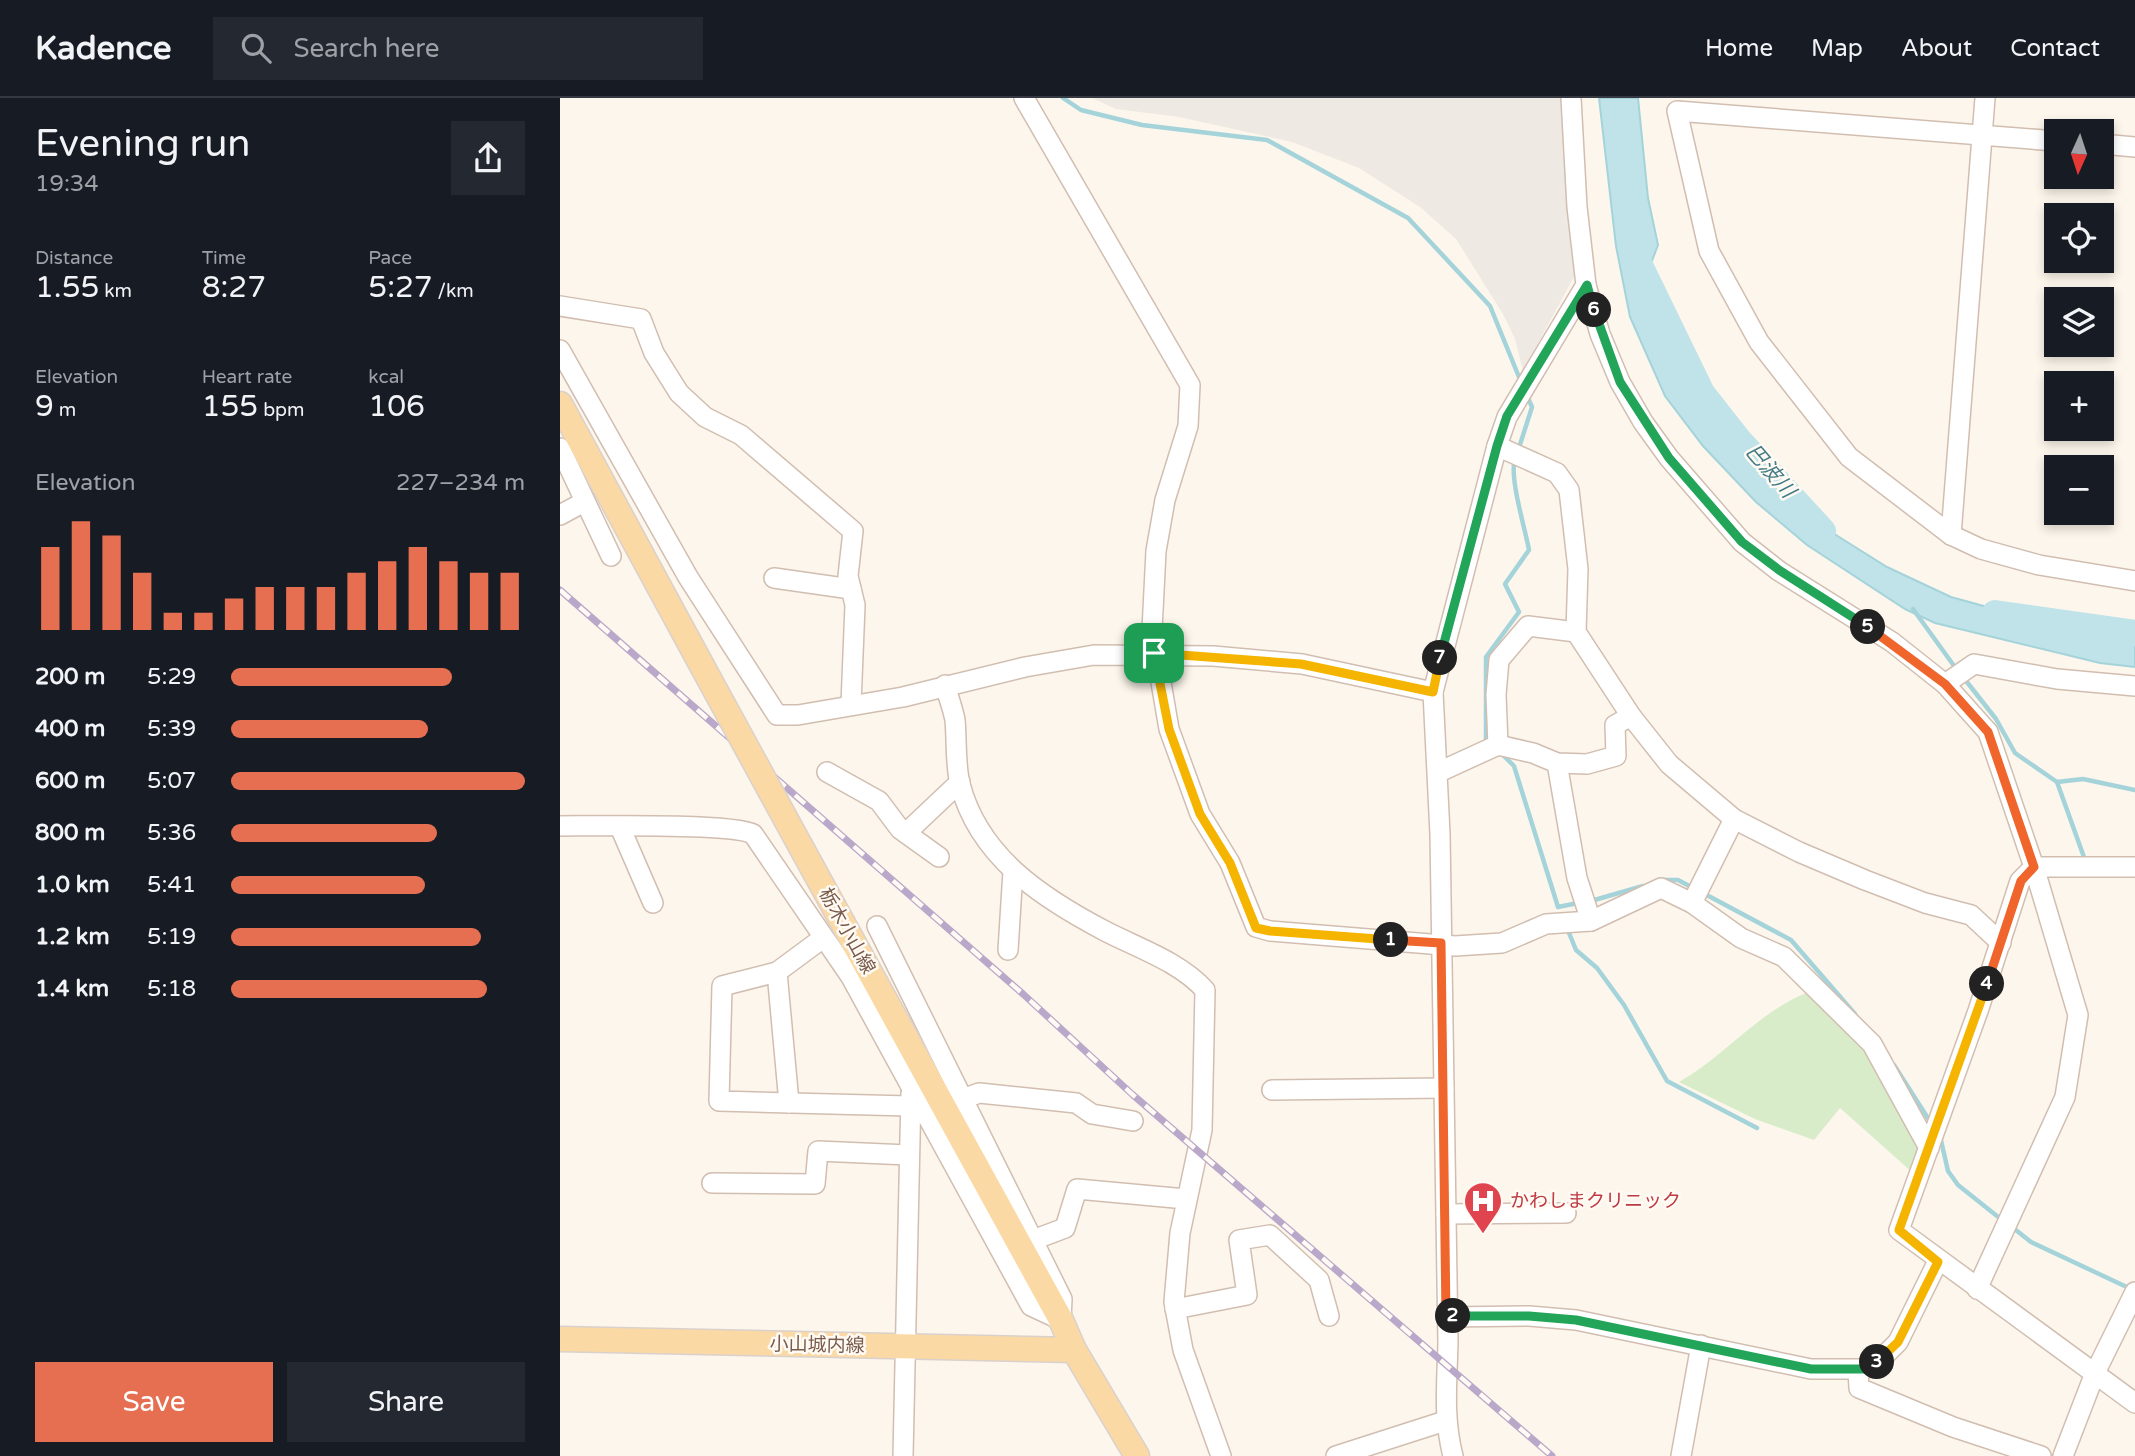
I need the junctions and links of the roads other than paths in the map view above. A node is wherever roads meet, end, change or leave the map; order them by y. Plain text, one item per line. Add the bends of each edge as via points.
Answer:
1 (1024, 98) edge
2 (1571, 98) edge
3 (1985, 98) edge
4 (1982, 136) junction
5 (2044, 140) edge
6 (2114, 145) edge
7 (2135, 147) edge
8 (1587, 285) junction
9 (560, 306) edge
10 (560, 350) edge
11 (560, 404) edge
12 (1497, 446) junction
13 (560, 448) edge
14 (584, 502) junction
15 (560, 515) edge
16 (1951, 535) junction
17 (611, 556) dead end
18 (774, 579) dead end
19 (2135, 581) edge
20 (851, 589) junction
21 (1576, 632) junction
22 (1154, 653) junction
23 (1945, 684) junction
24 (944, 685) junction
25 (2135, 687) edge
26 (1433, 692) junction
27 (851, 704) junction
28 (1631, 716) junction
29 (1498, 744) junction
30 (1557, 763) junction
31 (827, 772) dead end
32 (1439, 772) junction
33 (960, 782) junction
34 (1734, 819) junction
35 (560, 826) edge
36 (620, 827) junction
37 (906, 833) junction
38 (939, 858) dead end
39 (2034, 867) junction
40 (2135, 867) edge
41 (1013, 871) junction
42 (653, 903) dead end
43 (1692, 903) junction
44 (1591, 921) junction
45 (877, 926) dead end
46 (823, 938) junction
47 (1441, 943) junction
48 (2001, 943) junction
49 (1008, 950) dead end
50 (777, 972) junction
51 (1444, 1088) junction
52 (1272, 1090) dead end
53 (911, 1097) junction
54 (963, 1099) junction
55 (789, 1103) junction
56 (1133, 1121) dead end
57 (1929, 1148) junction
58 (908, 1155) junction
59 (712, 1183) dead end
60 (1186, 1199) junction
61 (1566, 1213) dead end
62 (1446, 1214) junction
63 (1033, 1240) junction
64 (1938, 1262) junction
65 (1977, 1289) junction
66 (2135, 1292) edge
67 (1175, 1309) junction
68 (1329, 1317) dead end
69 (1446, 1317) junction
70 (1061, 1320) junction
71 (560, 1339) edge
72 (1701, 1345) junction
73 (905, 1347) junction
74 (1074, 1350) junction
75 (1858, 1370) junction
76 (2095, 1373) junction
77 (2135, 1403) edge
78 (1446, 1420) junction
79 (1340, 1455) edge
80 (902, 1456) edge
81 (1137, 1456) edge
82 (1222, 1456) edge
83 (1453, 1456) edge
84 (1681, 1456) edge
85 (2042, 1456) edge
86 (2063, 1456) edge

1 - 22 street via 1190,385 1188,426 1165,500 1156,551
2 - 8 street
3 - 4 street
4 - 5 street
4 - 16 street
4 - 16 street via 1677,111 1709,251 1759,342 1849,457
6 - 7 street
8 - 12 street via 1507,416
8 - 23 street via 1600,334 1643,422 1742,542 1892,642
9 - 20 street via 640,319 679,393 705,417 741,435 853,531
10 - 27 street via 688,577 777,715
11 - 70 main road, 栃木小山線, bridge
12 - 21 street via 1557,473 1569,490 1578,569
12 - 26 street
13 - 14 street
14 - 15 street
14 - 17 street
16 - 19 street via 1981,549 2039,565
18 - 20 street
20 - 27 street via 855,634
21 - 28 street
21 - 29 street via 1528,626 1499,660
22 - 24 street via 1094,655
22 - 26 street via 1301,664
22 - 47 street via 1169,729 1196,802 1230,863 1256,928
23 - 25 street via 1974,664 2057,680
23 - 39 street via 1988,732
24 - 27 street via 904,697
24 - 33 street via 955,719
26 - 32 street
28 - 30 street via 1615,725 1616,756 1587,764
28 - 34 street via 1669,764
29 - 30 street
29 - 32 street
30 - 44 street via 1577,878
31 - 37 street via 879,801
32 - 47 street
33 - 37 street
33 - 41 street via 977,826
34 - 43 street
34 - 48 street via 1866,880 1971,915
35 - 36 street
36 - 42 street
36 - 46 street via 746,831
37 - 38 street
39 - 40 street
39 - 48 street via 2021,881
39 - 65 street via 2078,1015 2065,1097
41 - 49 street
41 - 60 street via 1092,924 1192,976 1205,990 1202,1130
43 - 44 street via 1661,888
43 - 57 street via 1741,938 1784,957 1872,1044
44 - 47 street via 1546,924 1502,943
45 - 54 street
46 - 50 street
46 - 53 street via 851,977
47 - 51 street
48 - 57 street
50 - 55 street
50 - 55 street via 722,986 719,1101
51 - 52 street
51 - 62 street
53 - 55 street
53 - 58 street
53 - 70 street via 1031,1306
54 - 56 street via 979,1093 1076,1103 1092,1114
54 - 63 street
57 - 64 street via 1899,1230
58 - 59 street via 818,1151 815,1184
58 - 73 street
60 - 63 street via 1077,1189 1065,1228
60 - 67 street via 1176,1260
61 - 62 street
62 - 69 street
63 - 70 street via 1062,1299
64 - 65 street
64 - 75 street via 1898,1342 1881,1359
65 - 76 street
66 - 76 street
67 - 68 street via 1247,1295 1239,1240 1270,1235 1319,1280
67 - 82 street via 1184,1350
69 - 72 street via 1576,1320
69 - 78 street
70 - 74 main road, 栃木小山線
71 - 73 main road, 小山城内線
72 - 75 street via 1811,1369
72 - 84 street
73 - 74 main road, 小山城内線
73 - 80 street
74 - 81 main road, 栃木小山線
75 - 85 street via 1859,1388 1953,1427
76 - 77 street
76 - 86 street
78 - 79 street
78 - 83 street

